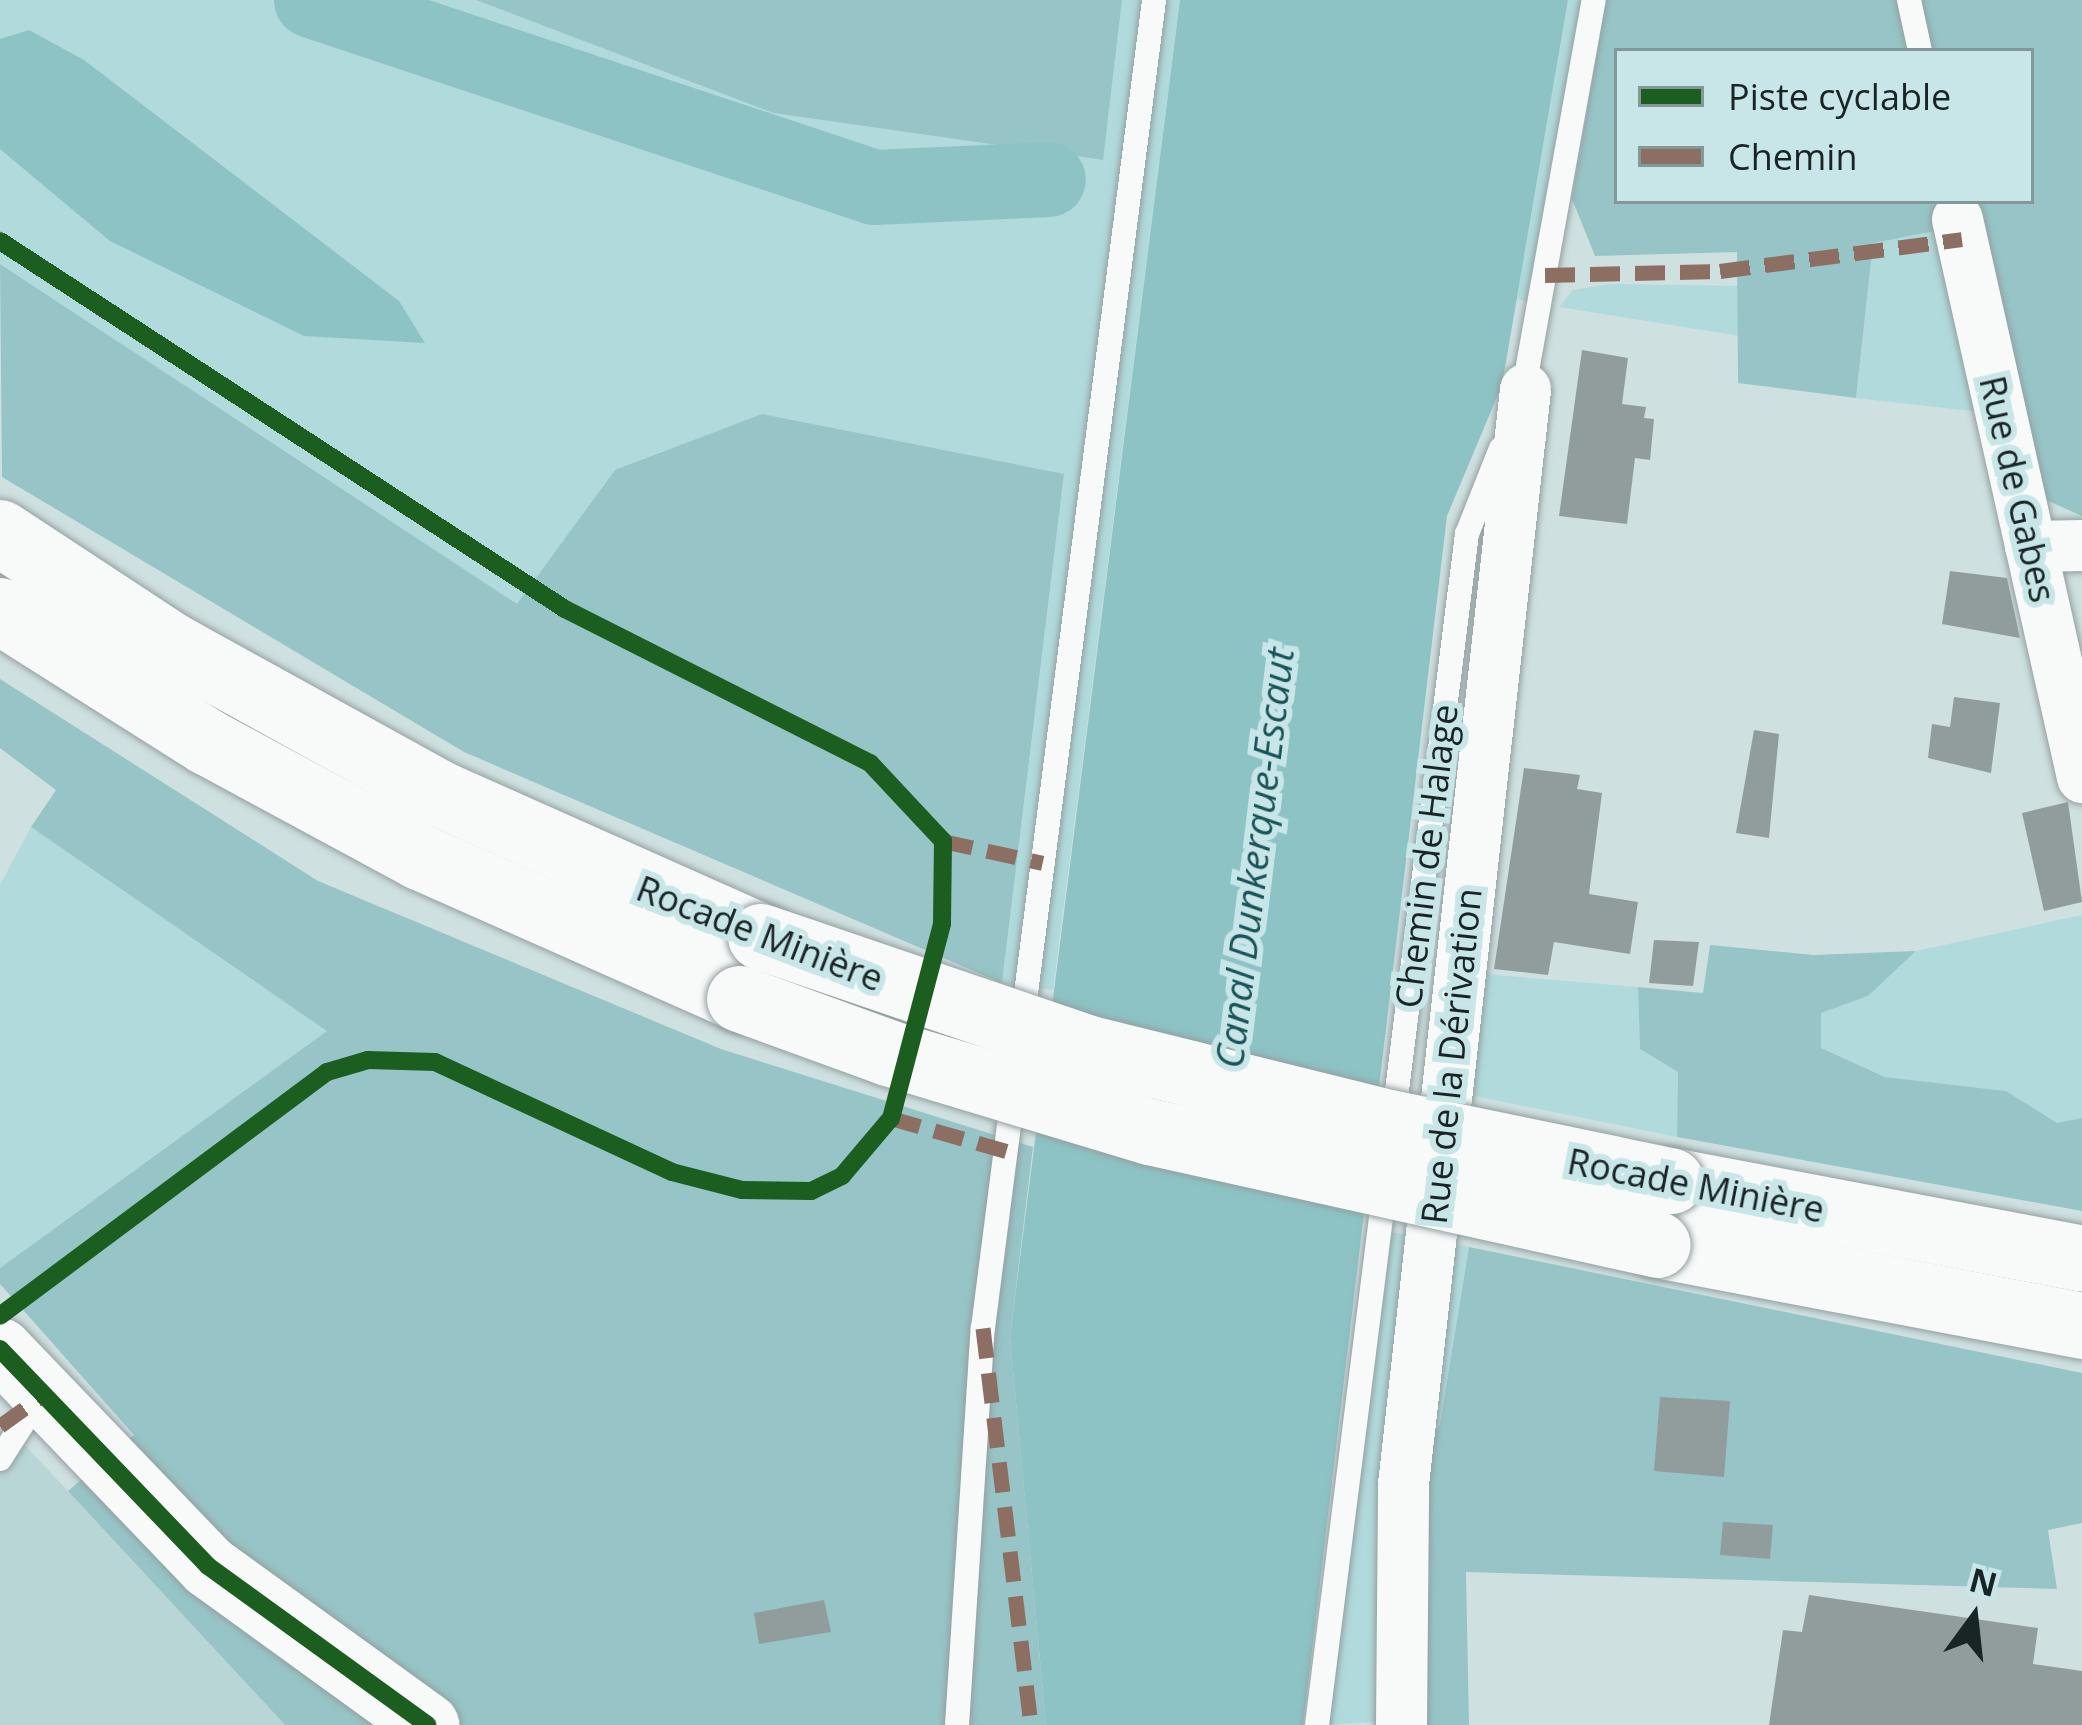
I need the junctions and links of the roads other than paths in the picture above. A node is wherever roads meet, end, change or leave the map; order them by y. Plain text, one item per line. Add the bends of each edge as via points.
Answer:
1 (1154, 0) edge
2 (1594, 0) edge
3 (1909, 0) edge
4 (1919, 48) edge
5 (1955, 210) edge
6 (1525, 389) junction
7 (0, 533) edge
8 (2082, 545) edge
9 (2030, 546) junction
10 (0, 611) edge
11 (2082, 777) edge
12 (2082, 1259) edge
13 (2082, 1326) edge
14 (0, 1349) edge
15 (39, 1398) junction
16 (0, 1459) edge
17 (428, 1725) edge
18 (956, 1725) edge
19 (1317, 1725) edge
20 (1401, 1725) edge

1 - 18 lane via 983,1328
2 - 6 lane, Chemin de Halage
3 - 4 lane
5 - 9 street, Rue de Gabes
6 - 19 lane, Chemin de Halage via 1467,534
6 - 20 street, Rue de la Dérivation via 1403,1484
7 - 12 highway, Rocade Minière, bridge via 172,646 421,784 761,937 1090,1048 1410,1128
8 - 9 street
9 - 11 street, Rue de Gabes
10 - 13 highway, Rocade Minière, bridge via 328,810 563,925 888,1054 1171,1138 1658,1245
14 - 15 street
15 - 16 lane
15 - 17 street via 243,1597

